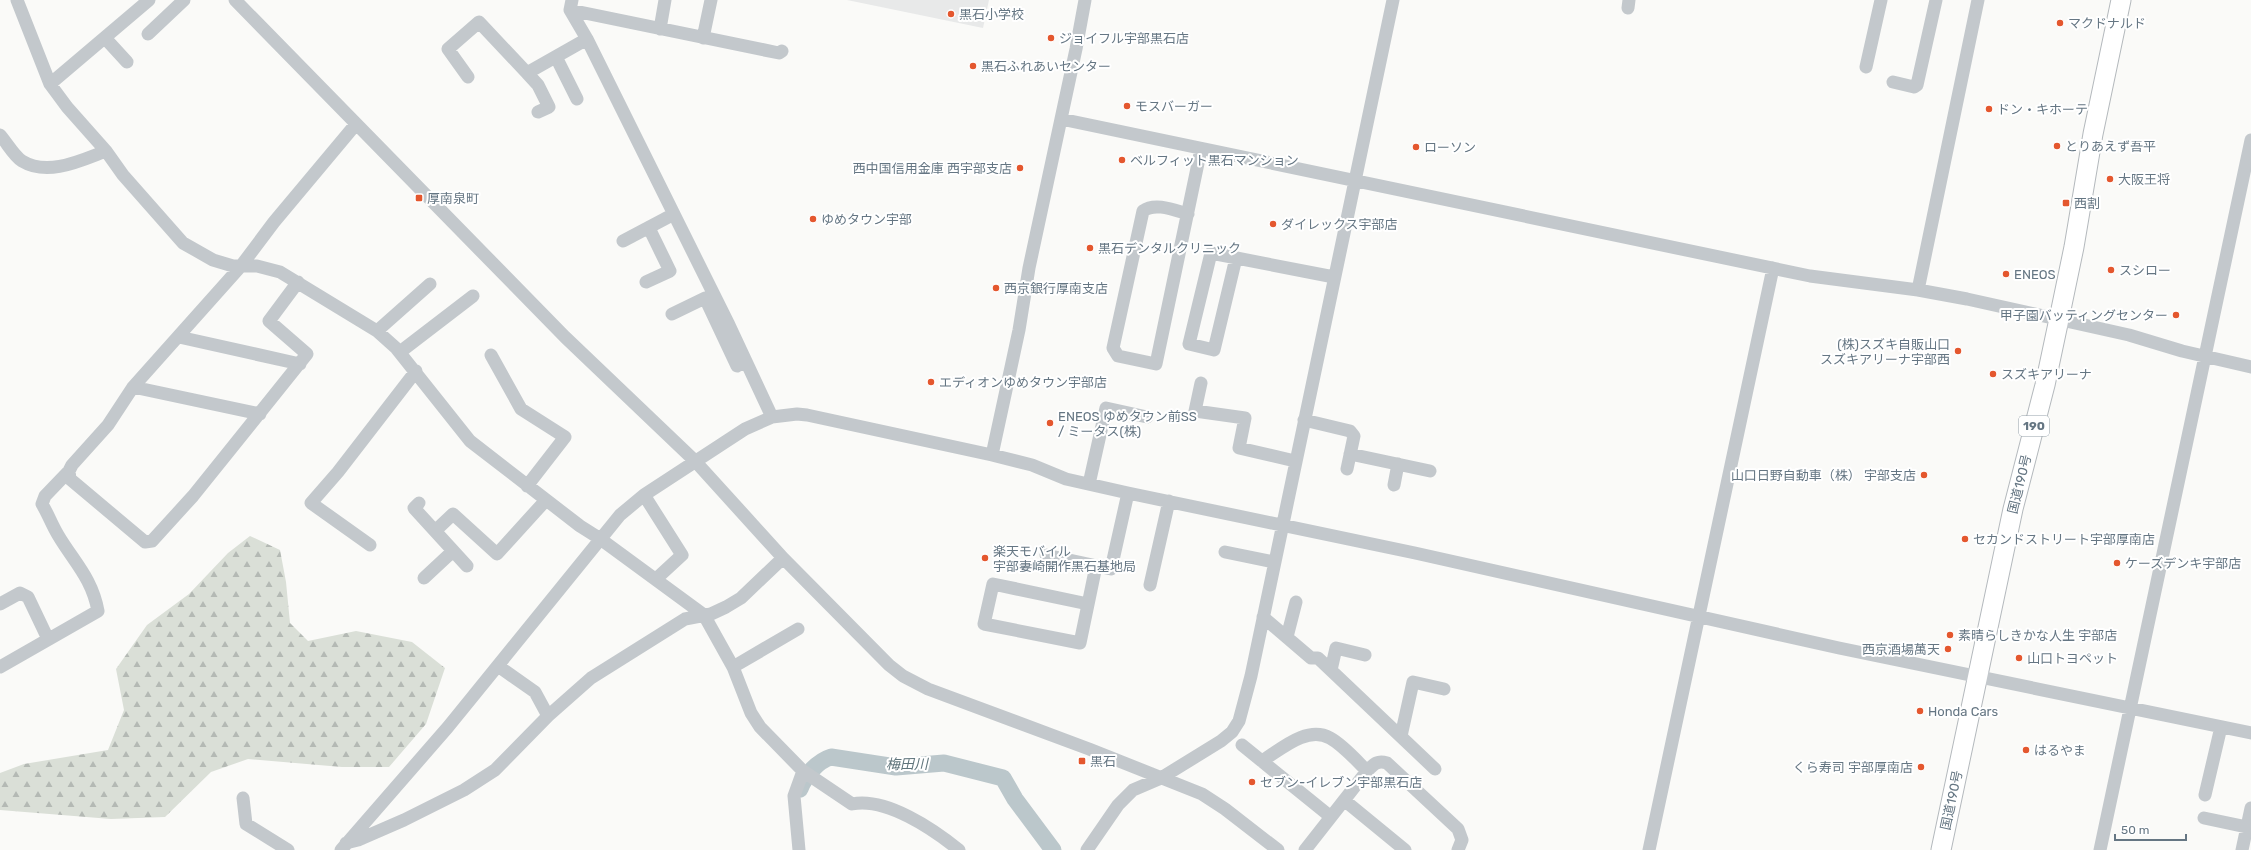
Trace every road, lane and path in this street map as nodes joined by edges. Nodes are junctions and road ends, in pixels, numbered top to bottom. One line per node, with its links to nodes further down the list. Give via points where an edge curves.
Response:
1 (17, 0): 28 (street)
2 (149, 0): 18 (street)
3 (184, 0): 14 (street)
4 (235, 0): 32 (street)
5 (665, 0): 16 (street)
6 (711, 0): 19 (street)
7 (1085, 0): 31 (street)
8 (1393, 0): 37 (street)
9 (1880, 0): 24 (street)
10 (1936, 0): 27 (street, via 1917,85 1914,87)
11 (1978, 0): 49 (street)
12 (2112, 0): 52 (highway, 国道190号 / 190)
13 (2121, 0): 52 (highway, 国道190号 / 190, via 2093,134 2074,247)
14 (170, 5): 17 (street)
15 (571, 5): 16 (street); 20 (street)
16 (660, 29): 19 (street)
17 (148, 34)
18 (105, 38): 23 (street); 28 (street)
19 (703, 38): 21 (street, via 779,53)
20 (587, 39): 22 (street); 38 (street)
21 (782, 51)
22 (556, 57): 25 (street); 29 (street)
23 (127, 62)
24 (1866, 67)
25 (527, 73): 26 (street, via 479,22 448,49); 30 (street, via 538,86 548,107)
26 (468, 77)
27 (1893, 82)
28 (50, 84): 36 (street)
29 (577, 98)
30 (538, 112)
31 (1062, 119): 35 (street); 69 (street)
32 (356, 124): 43 (street, via 274,222); 70 (street, via 559,332)
33 (0, 135): 36 (street, via 21,161 32,165 66,166)
34 (2251, 140): 57 (street)
35 (1201, 149): 37 (street); 39 (street)
36 (106, 151): 43 (street, via 123,175 183,243 213,260)
37 (1355, 180): 44 (street); 45 (street)
38 (674, 214): 40 (street); 58 (street)
39 (1188, 214): 39 (street, via 1156,206 1143,211 1113,348 1118,356 1156,364)
40 (648, 228): 41 (street); 47 (street, via 670,271)
41 (623, 241)
42 (1236, 258): 42 (street, via 1214,350 1189,344 1211,253); 45 (street)
43 (242, 266): 46 (street, via 257,266 280,272); 54 (street)
44 (1773, 268): 49 (street, via 1810,276); 103 (street)
45 (1334, 277): 67 (street)
46 (298, 282): 53 (street); 59 (street, via 269,321 306,354)
47 (646, 282)
48 (430, 284): 53 (street)
49 (1918, 290): 52 (street)
50 (473, 296): 55 (street)
51 (672, 314): 58 (street, via 705,298 737,366)
52 (2053, 317): 57 (street, via 2129,335); 112 (highway, 国道190号 / 190, via 2045,385)
53 (378, 331): 55 (street)
54 (179, 337): 59 (street); 63 (street)
55 (400, 352): 61 (street)
56 (491, 355): 78 (street, via 521,409 566,437)
57 (2205, 358): 60 (street); 114 (street)
58 (745, 362): 66 (street)
59 (300, 364): 64 (street)
60 (2251, 367)
61 (416, 371): 78 (street, via 470,441); 87 (street, via 311,503)
62 (1201, 383): 71 (street, via 1195,411 1245,418 1239,448)
63 (133, 387): 64 (street); 74 (street, via 108,425)
64 (260, 414): 74 (street, via 193,496 152,541 145,542 70,479)
65 (1147, 416): 76 (street, via 1106,408)
66 (772, 417): 69 (street, via 807,415); 70 (street, via 745,429)
67 (1304, 420): 68 (street, via 1350,431 1354,436); 71 (street)
68 (1350, 454): 72 (street); 73 (street)
69 (992, 455): 76 (street)
70 (696, 461): 80 (street); 91 (street)
71 (1295, 461): 84 (street)
72 (1398, 464): 75 (street); 77 (street)
73 (1347, 469)
74 (69, 471): 106 (street, via 45,496 42,504 57,534 88,578 98,611)
75 (1430, 471)
76 (1089, 484): 79 (street)
77 (1394, 485)
78 (527, 486): 81 (street)
79 (1128, 493): 82 (street); 94 (street, via 1111,569)
80 (644, 495): 86 (street, via 620,515); 96 (street, via 682,555)
81 (546, 500): 85 (street, via 496,554 449,510); 86 (street)
82 (1169, 501): 84 (street); 97 (street)
83 (419, 503): 85 (street, via 414,508)
84 (1282, 525): 92 (street); 103 (street)
85 (435, 531): 88 (street)
86 (599, 538): 96 (street); 108 (street)
87 (370, 545)
88 (453, 551): 93 (street); 95 (street)
89 (1225, 553): 92 (street)
90 (1046, 555): 94 (street)
91 (783, 558): 101 (street, via 741,598 711,614); 124 (street, via 903,676 928,689)
92 (1274, 562): 102 (street)
93 (467, 566)
94 (1096, 566): 100 (street)
95 (424, 578)
96 (656, 579): 101 (street)
97 (1150, 585)
98 (1296, 602): 105 (street)
99 (0, 604): 106 (street, via 20,593 28,597)
100 (1088, 604): 100 (street, via 993,584 984,624 1080,643)
101 (704, 615): 110 (street); 115 (street, via 685,619 612,664 591,678)
102 (1263, 617): 105 (street); 124 (street, via 1240,721 1221,741)
103 (1698, 617): 112 (street); 141 (street)
104 (798, 629): 110 (street)
105 (1287, 637): 111 (street, via 1311,658 1318,658)
106 (48, 639): 109 (street)
107 (1365, 655): 111 (street, via 1336,648)
108 (498, 666): 115 (street, via 535,692); 132 (street)
109 (0, 667)
110 (733, 667): 123 (street, via 751,713 760,727)
111 (1331, 670): 118 (street)
112 (1972, 675): 114 (street); 142 (highway, 国道190号 / 190); 143 (highway, 国道190号 / 190)
113 (1444, 689): 118 (street, via 1413,682)
114 (2130, 707): 116 (street); 144 (street)
115 (548, 716): 132 (street, via 495,770 464,790)
116 (2221, 727): 117 (street); 125 (street)
117 (2251, 733)
118 (1401, 736): 121 (street)
119 (1242, 745): 120 (street)
120 (1262, 762): 122 (street, via 1308,734 1320,735 1330,737); 129 (street)
121 (1435, 769)
122 (1367, 771): 127 (street); 140 (street, via 1376,762 1387,763 1458,829 1462,840)
123 (807, 774): 134 (street, via 794,796); 135 (street, via 852,804 863,802 887,807 920,823)
124 (1161, 778): 136 (street, via 1133,790 1118,805); 137 (street, via 1212,800)
125 (2205, 795)
126 (243, 798): 133 (street, via 246,824)
127 (1344, 800): 129 (street); 139 (street)
128 (2251, 808): 131 (street)
129 (1331, 817): 138 (street)
130 (2204, 818): 131 (street)
131 (2249, 827): 145 (street)
132 (344, 847)
133 (288, 850)
134 (799, 850)
135 (959, 850)
136 (1087, 850)
137 (1278, 850)
138 (1304, 850)
139 (1405, 850)
140 (1458, 850)
141 (1649, 850)
142 (1932, 850)
143 (1941, 850)
144 (2100, 850)
145 (2242, 850)

